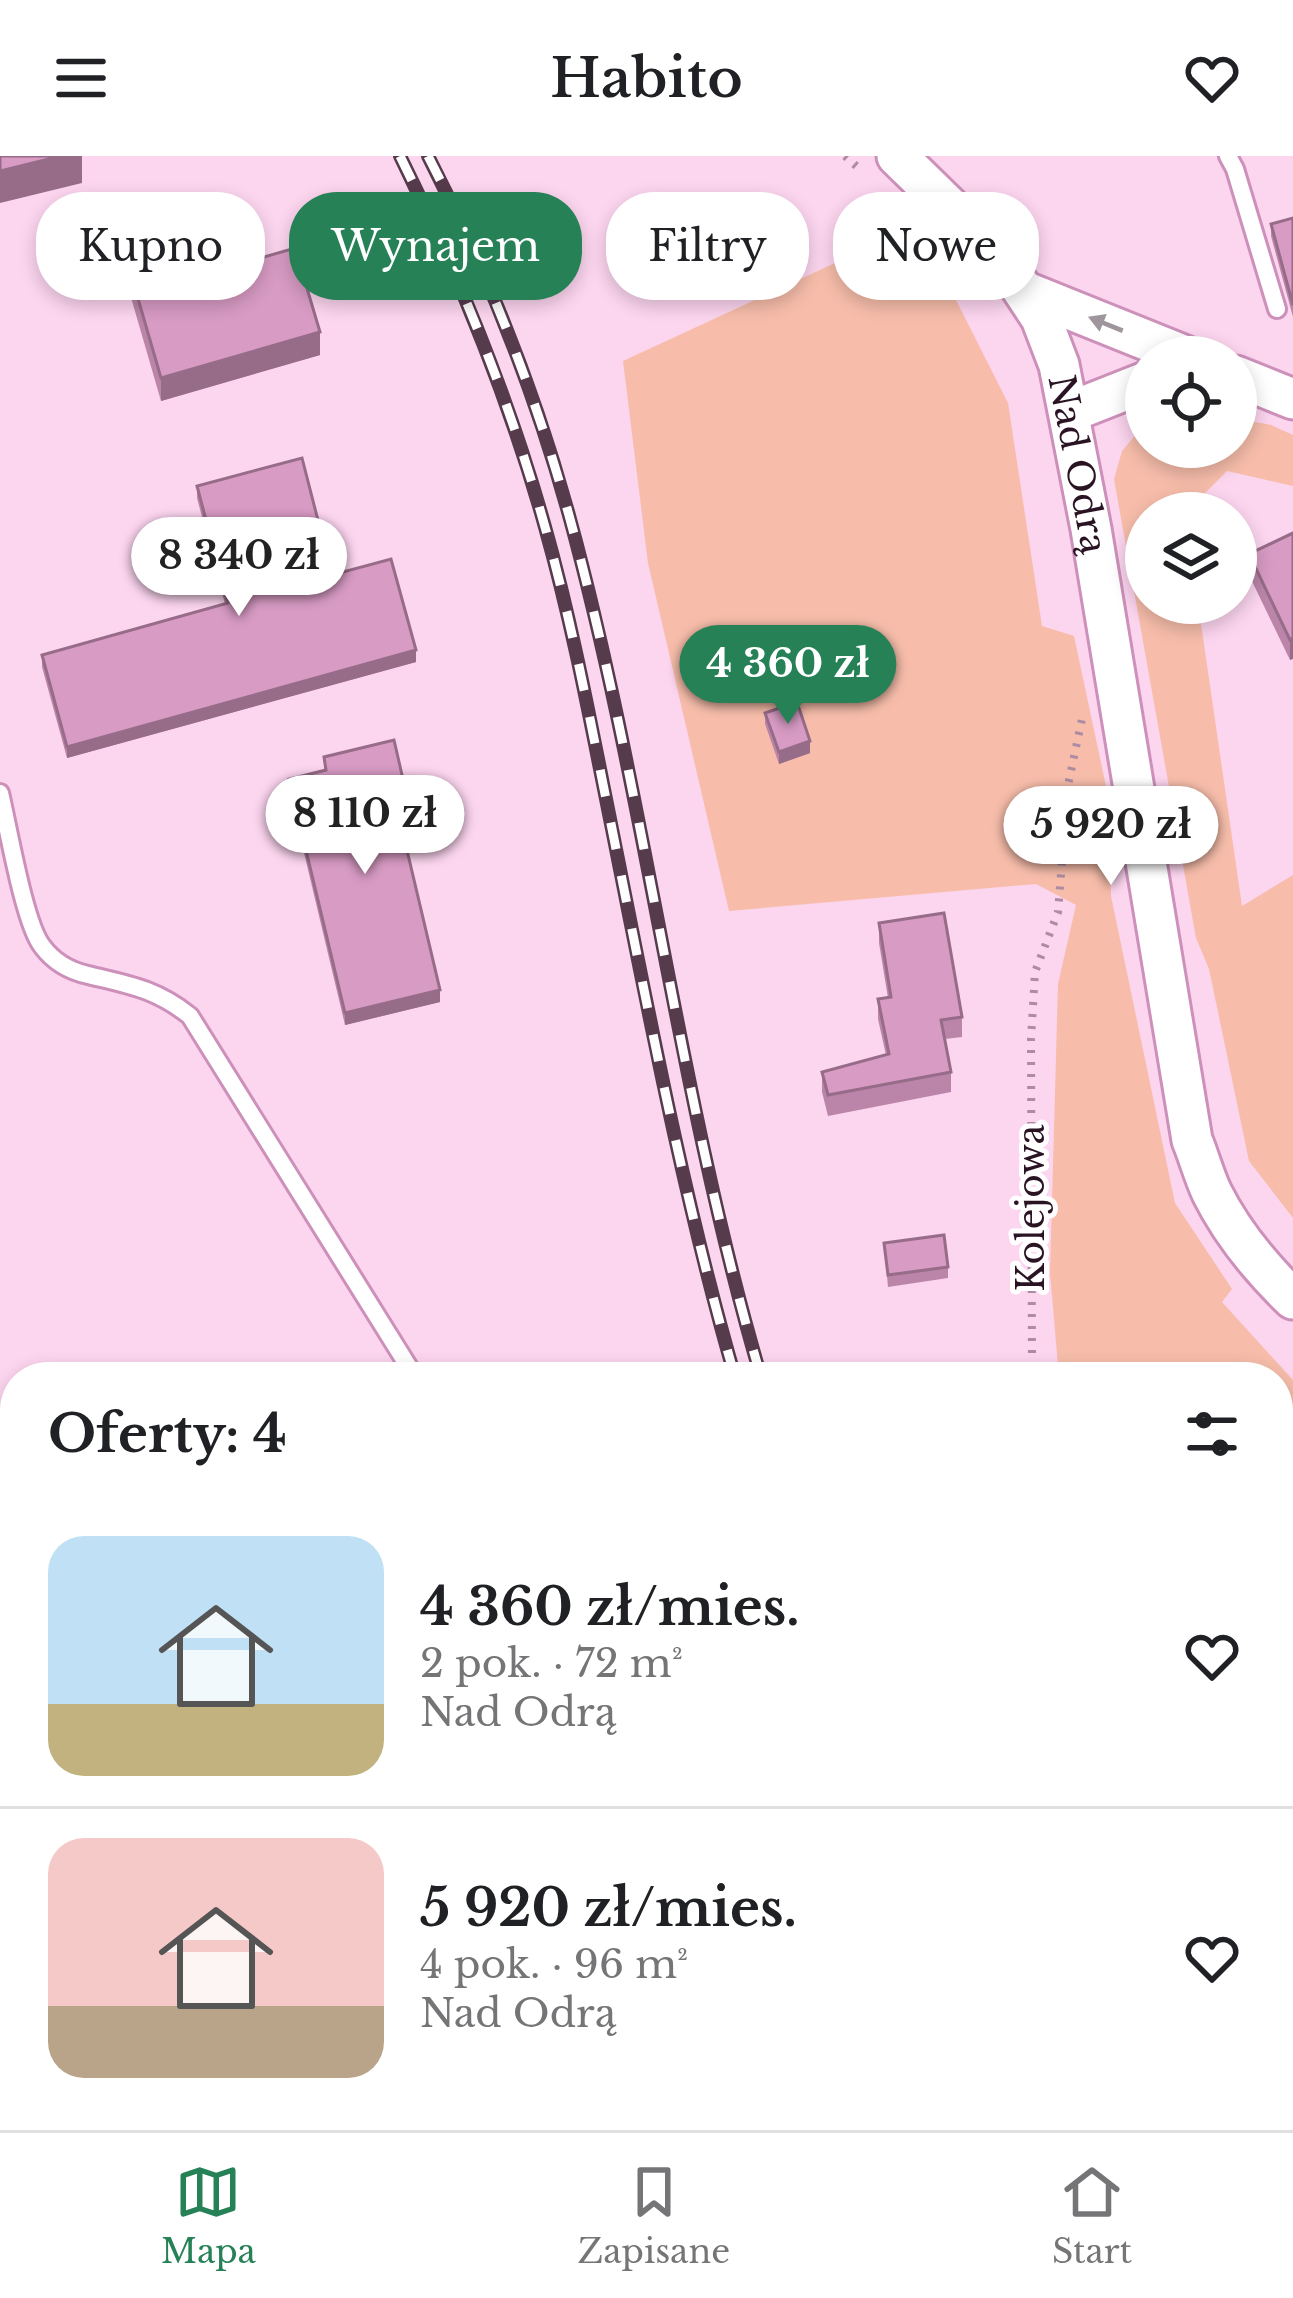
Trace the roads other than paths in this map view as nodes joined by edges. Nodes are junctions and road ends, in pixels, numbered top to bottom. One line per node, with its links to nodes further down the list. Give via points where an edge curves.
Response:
1 (1228, 156): 6 (lane)
2 (902, 169): 3 (street, Nad Odrą)
3 (927, 192)
4 (1039, 297): 7 (street, one-way to 4)
5 (1029, 300): 11 (street, Nad Odrą, via 1048,332)
6 (1277, 309)
7 (1136, 336)
8 (1257, 384): 10 (street)
9 (1125, 390): 11 (street)
10 (1293, 399)
11 (1070, 412): 13 (street, Nad Odrą, via 1192,1140 1231,1225)
12 (0, 793): 14 (lane, via 39,943 70,969 149,989 190,1016)
13 (1293, 1300)
14 (406, 1362)

